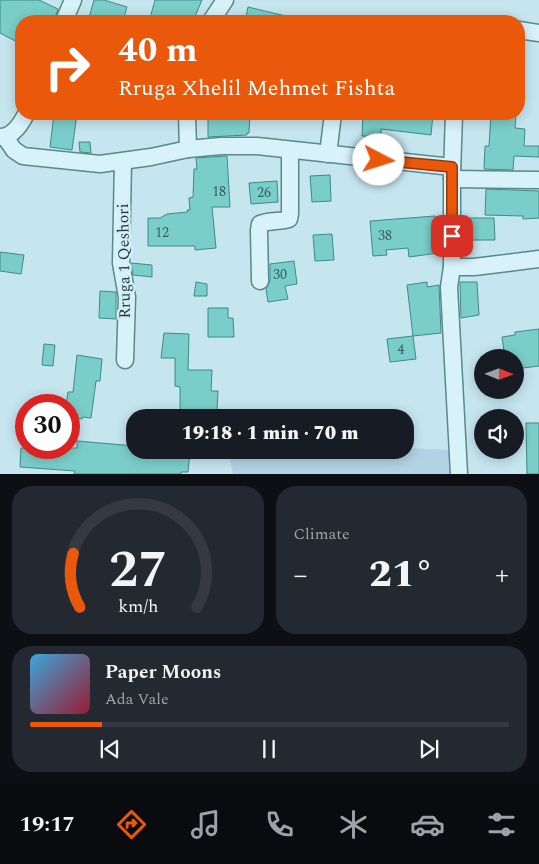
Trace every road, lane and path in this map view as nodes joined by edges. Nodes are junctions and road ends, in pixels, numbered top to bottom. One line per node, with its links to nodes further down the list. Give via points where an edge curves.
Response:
1 (73, 0): 3 (street)
2 (225, 0): 4 (street)
3 (67, 15)
4 (215, 15)
5 (525, 31): 6 (street)
6 (539, 33)
7 (23, 120): 11 (street, via 14,131)
8 (187, 120): 12 (street)
9 (332, 120): 14 (street)
10 (454, 120): 16 (street)
11 (2, 137): 15 (street, via 23,156 100,164)
12 (188, 149): 13 (street, via 257,146); 15 (street)
13 (290, 150): 14 (street); 20 (street, via 289,219 260,224)
14 (328, 154): 16 (street)
15 (123, 162): 21 (street, Rruga 1 Qeshori, via 121,263 127,297)
16 (452, 173): 17 (street); 19 (street)
17 (539, 180)
18 (539, 259): 19 (street)
19 (452, 267): 22 (street, via 449,287)
20 (260, 281)
21 (124, 360)
22 (459, 474)

